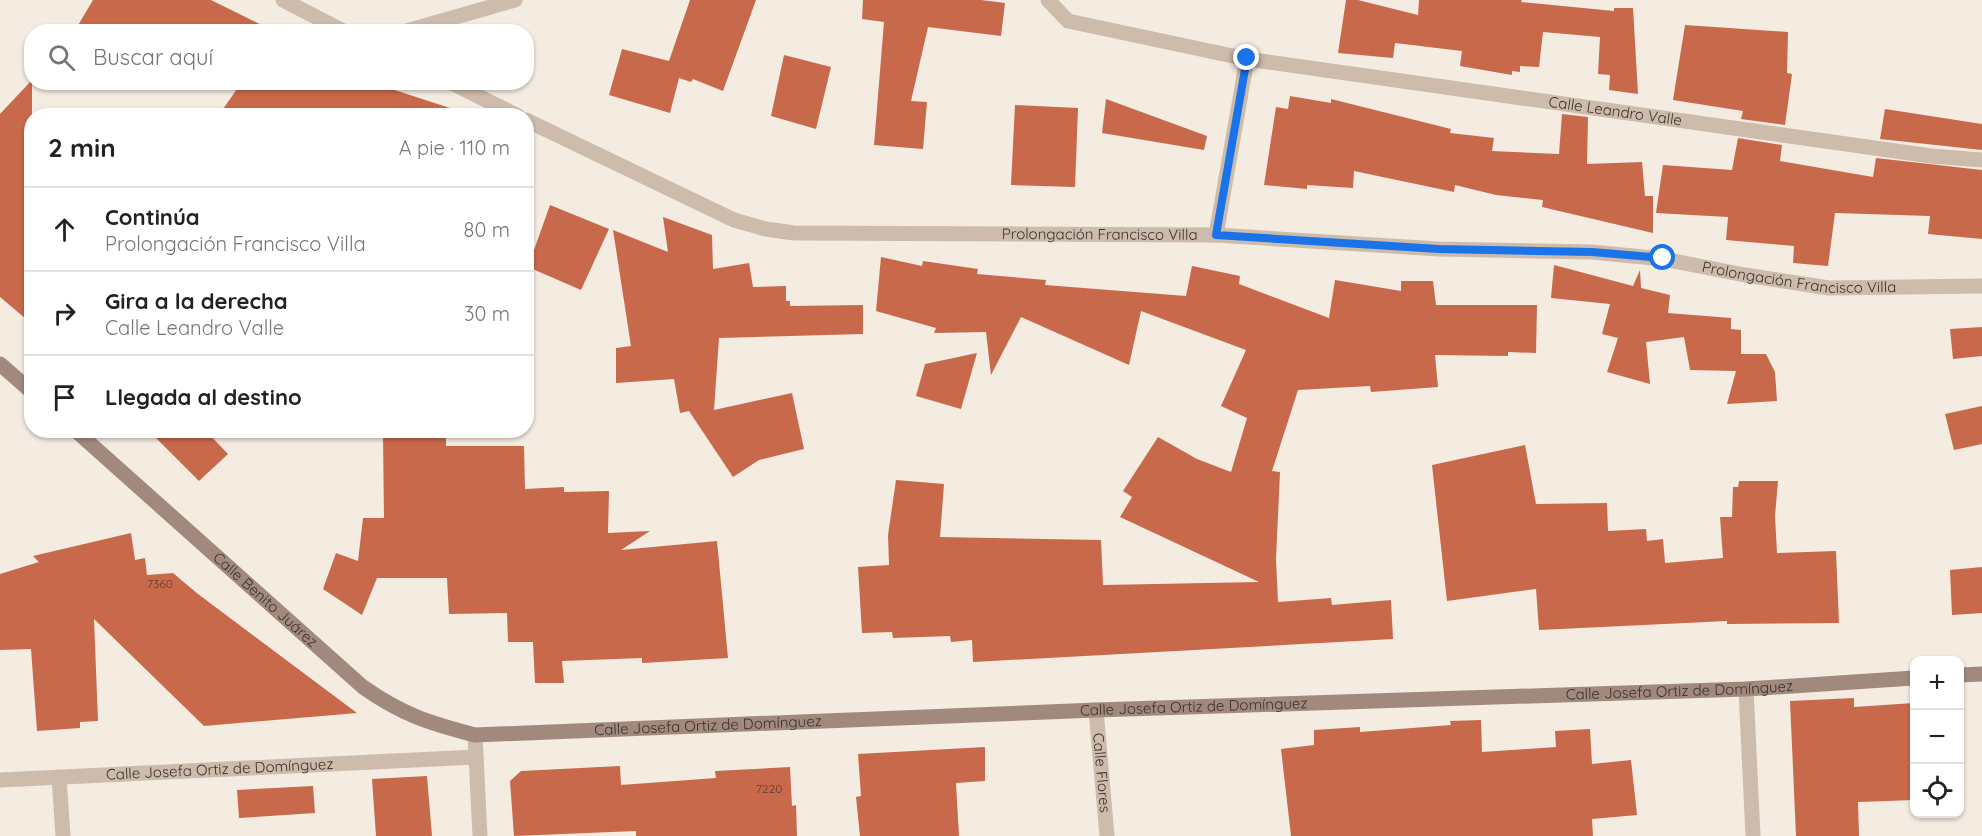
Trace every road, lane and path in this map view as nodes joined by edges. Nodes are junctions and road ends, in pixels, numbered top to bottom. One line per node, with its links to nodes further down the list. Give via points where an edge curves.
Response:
1 (283, 0): 4 (street)
2 (515, 0): 5 (street)
3 (1048, 0): 6 (street, Calle Leandro Valle, via 1068,21)
4 (330, 24)
5 (431, 24)
6 (1247, 58): 10 (street, Calle Leandro Valle, via 1931,156); 11 (street)
7 (466, 90): 8 (street)
8 (502, 108)
9 (534, 124): 11 (street, Prolongación Francisco Villa, via 734,220 766,229 806,233)
10 (1982, 160)
11 (1216, 235): 12 (street, Prolongación Francisco Villa, via 1663,258 1829,288)
12 (1982, 286)
13 (0, 364): 14 (main road)
14 (24, 385)
15 (84, 438): 21 (main road, Calle Benito Juárez, via 363,687 395,709 427,723)
16 (1982, 674): 17 (main road)
17 (1964, 675)
18 (1910, 678): 19 (main road, Calle Josefa Ortiz de Domínguez)
19 (1746, 689): 20 (main road, Calle Josefa Ortiz de Domínguez); 28 (street)
20 (1096, 710): 21 (main road, Calle Josefa Ortiz de Domínguez); 27 (street, Calle Flores)
21 (475, 735): 22 (street)
22 (476, 757): 23 (street, Calle Josefa Ortiz de Domínguez); 26 (street)
23 (59, 777): 24 (street, Calle Josefa Ortiz de Domínguez); 25 (street)
24 (0, 780)
25 (63, 836)
26 (480, 836)
27 (1107, 836)
28 (1753, 836)

